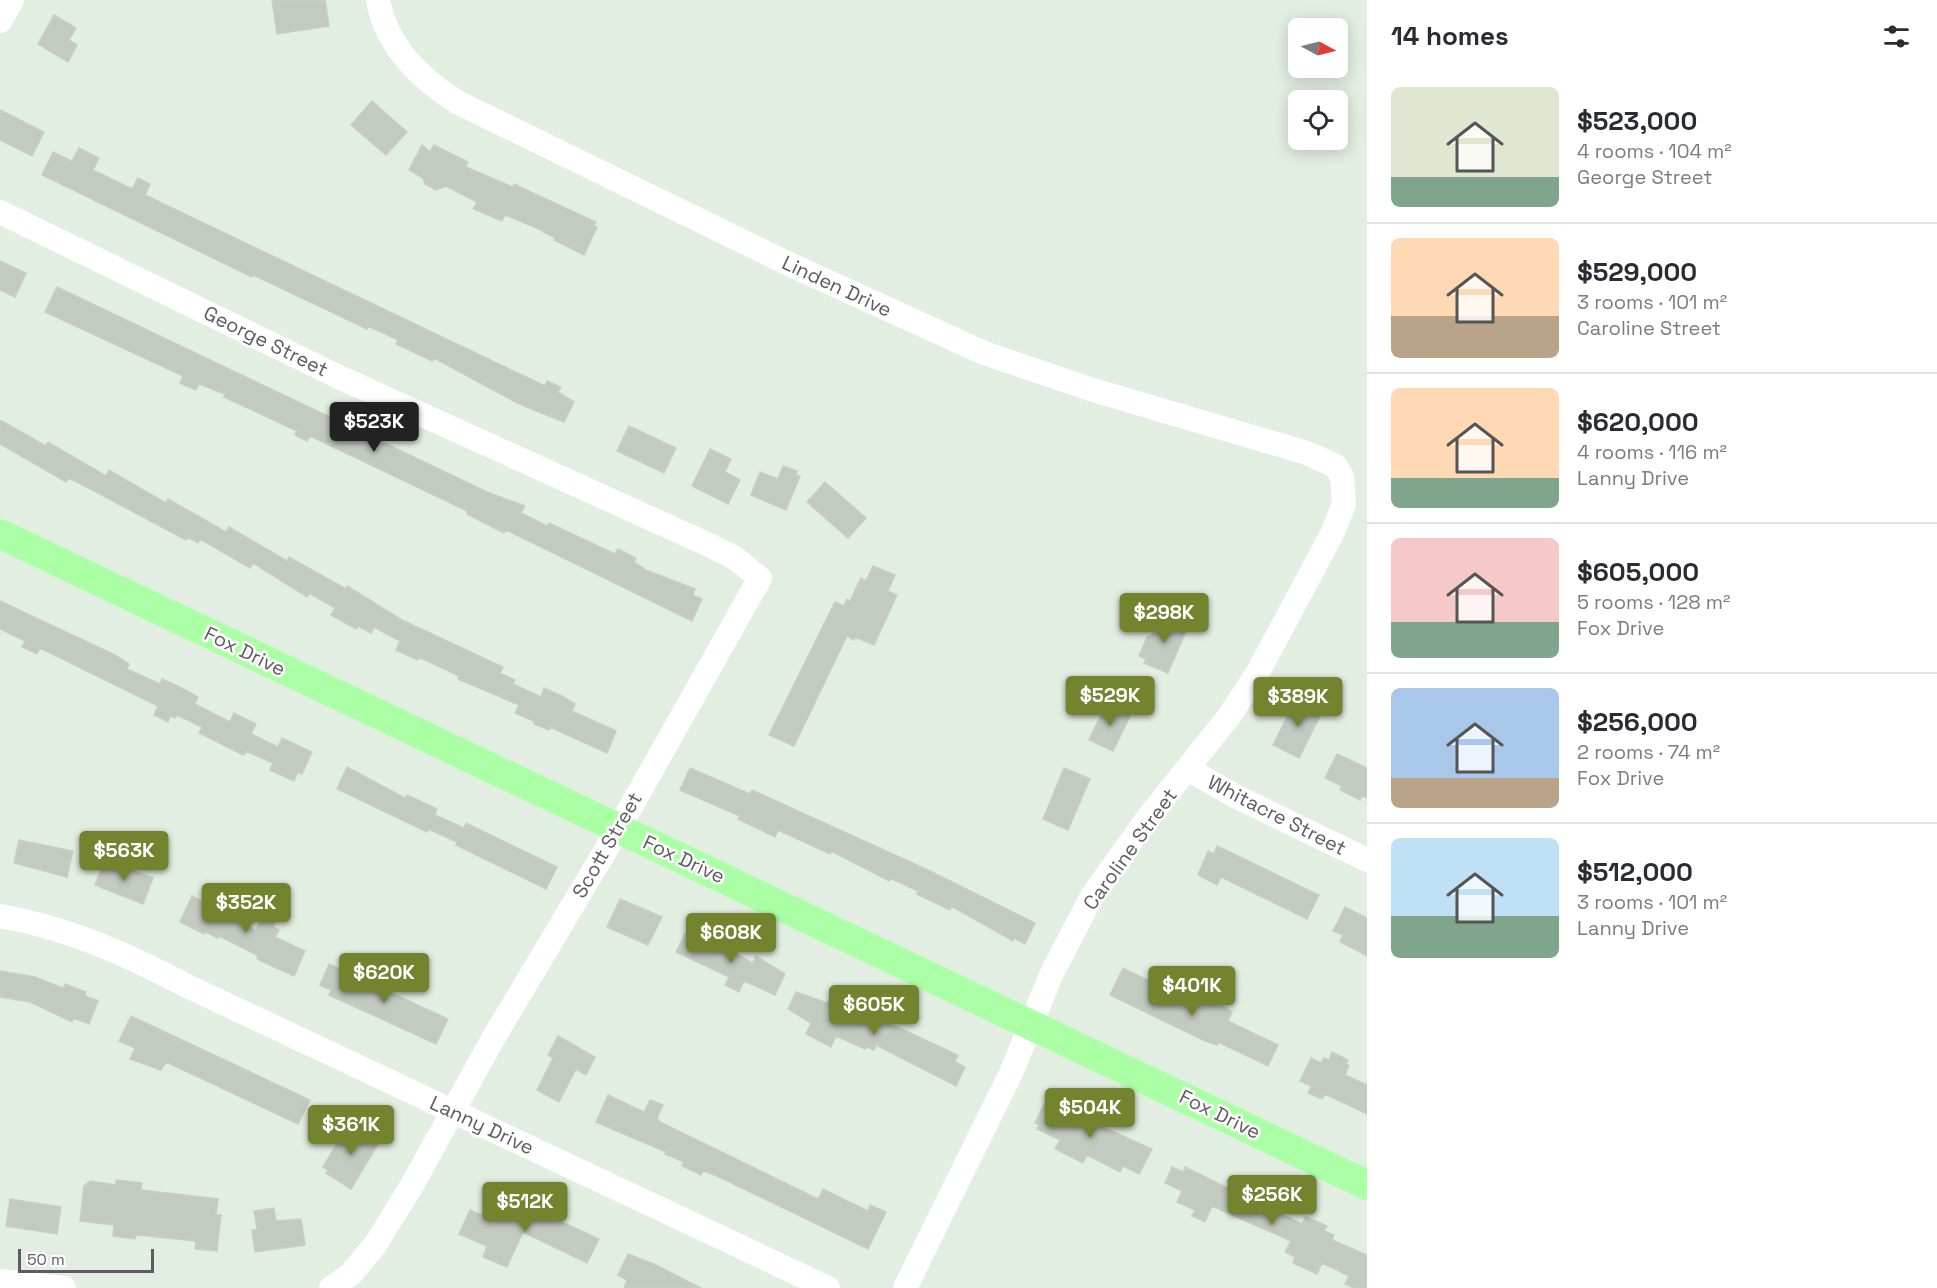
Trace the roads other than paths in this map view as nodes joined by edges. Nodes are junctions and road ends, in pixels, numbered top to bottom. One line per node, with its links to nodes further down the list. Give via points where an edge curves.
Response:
1 (12, 0): 3 (street)
2 (378, 0): 5 (street, Linden Drive, via 399,51 422,76 459,102 791,265 984,353 1324,459 1336,466)
3 (0, 21)
4 (0, 212): 7 (street, George Street, via 341,378 709,545 735,558)
5 (1344, 489): 8 (street, Caroline Street, via 1344,504 1332,534 1258,672)
6 (0, 534): 9 (main road, Fox Drive)
7 (760, 578): 9 (street, Scott Street)
8 (1188, 769): 10 (street, Whitacre Street); 12 (street, Caroline Street, via 1092,896)
9 (619, 828): 12 (main road, Fox Drive); 13 (street, Scott Street)
10 (1367, 860)
11 (0, 916): 13 (street, Lanny Drive, via 59,930 123,952)
12 (1031, 1024): 14 (main road, Fox Drive); 19 (street, Caroline Street, via 1011,1073)
13 (452, 1111): 17 (street, Scott Street, via 375,1245 351,1274); 18 (street, Lanny Drive)
14 (1367, 1185)
15 (0, 1281): 16 (street)
16 (64, 1288)
17 (331, 1288)
18 (828, 1288)
19 (905, 1288)

